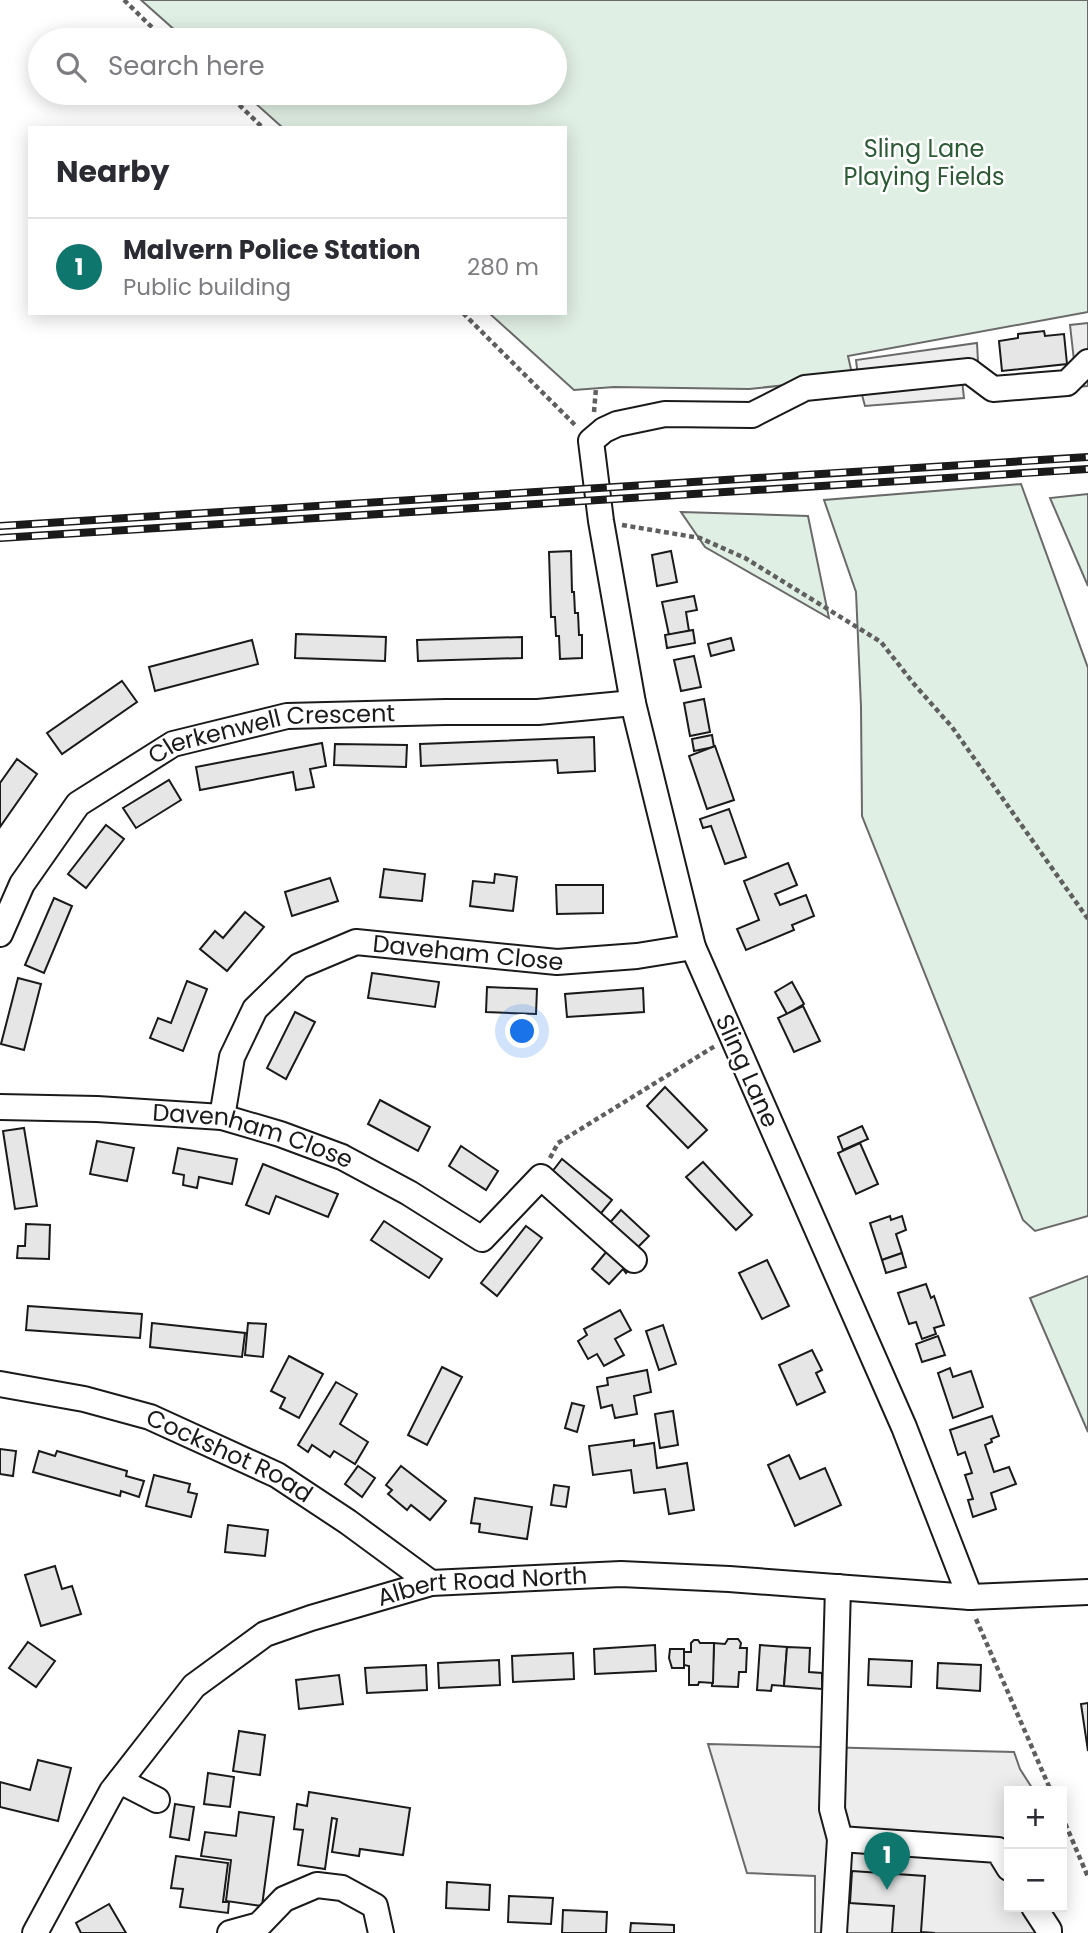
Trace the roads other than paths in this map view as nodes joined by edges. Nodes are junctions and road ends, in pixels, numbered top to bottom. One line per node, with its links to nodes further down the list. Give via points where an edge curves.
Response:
1 (1082, 369): 2 (street, Sling Lane, via 1067,383 993,389 968,371 805,388 751,415 665,414 617,424 595,437 601,521)
2 (633, 703): 3 (street, Clerkenwell Crescent, via 538,712 287,716 173,744 78,804 22,884); 4 (street, Sling Lane)
3 (0, 934)
4 (693, 947): 6 (street, Daveham Close, via 557,962 356,942 299,965 255,1009 232,1057); 12 (street, Sling Lane, via 904,1427)
5 (0, 1107): 6 (street, Davenham Close)
6 (222, 1117): 7 (street, Davenham Close, via 342,1157 482,1239 541,1177)
7 (634, 1260)
8 (0, 1384): 9 (street, Cockshot Road, via 85,1399 150,1417 277,1475)
9 (431, 1583): 10 (street, Albert Road North, via 621,1574); 13 (street, Albert Road North, via 265,1634 194,1686)
10 (838, 1587): 12 (street, Albert Road North); 15 (street, via 832,1809)
11 (1088, 1592): 12 (street, Albert Road North)
12 (966, 1597)
13 (120, 1781): 14 (street); 18 (street, Albert Road North)
14 (157, 1800)
15 (840, 1839): 16 (street, via 998,1850); 21 (street)
16 (1004, 1860)
17 (1037, 1912): 22 (street)
18 (36, 1933)
19 (230, 1933): 20 (street, via 259,1924 284,1899 317,1885 342,1888 375,1906)
20 (381, 1933)
21 (834, 1933)
22 (1049, 1933)

